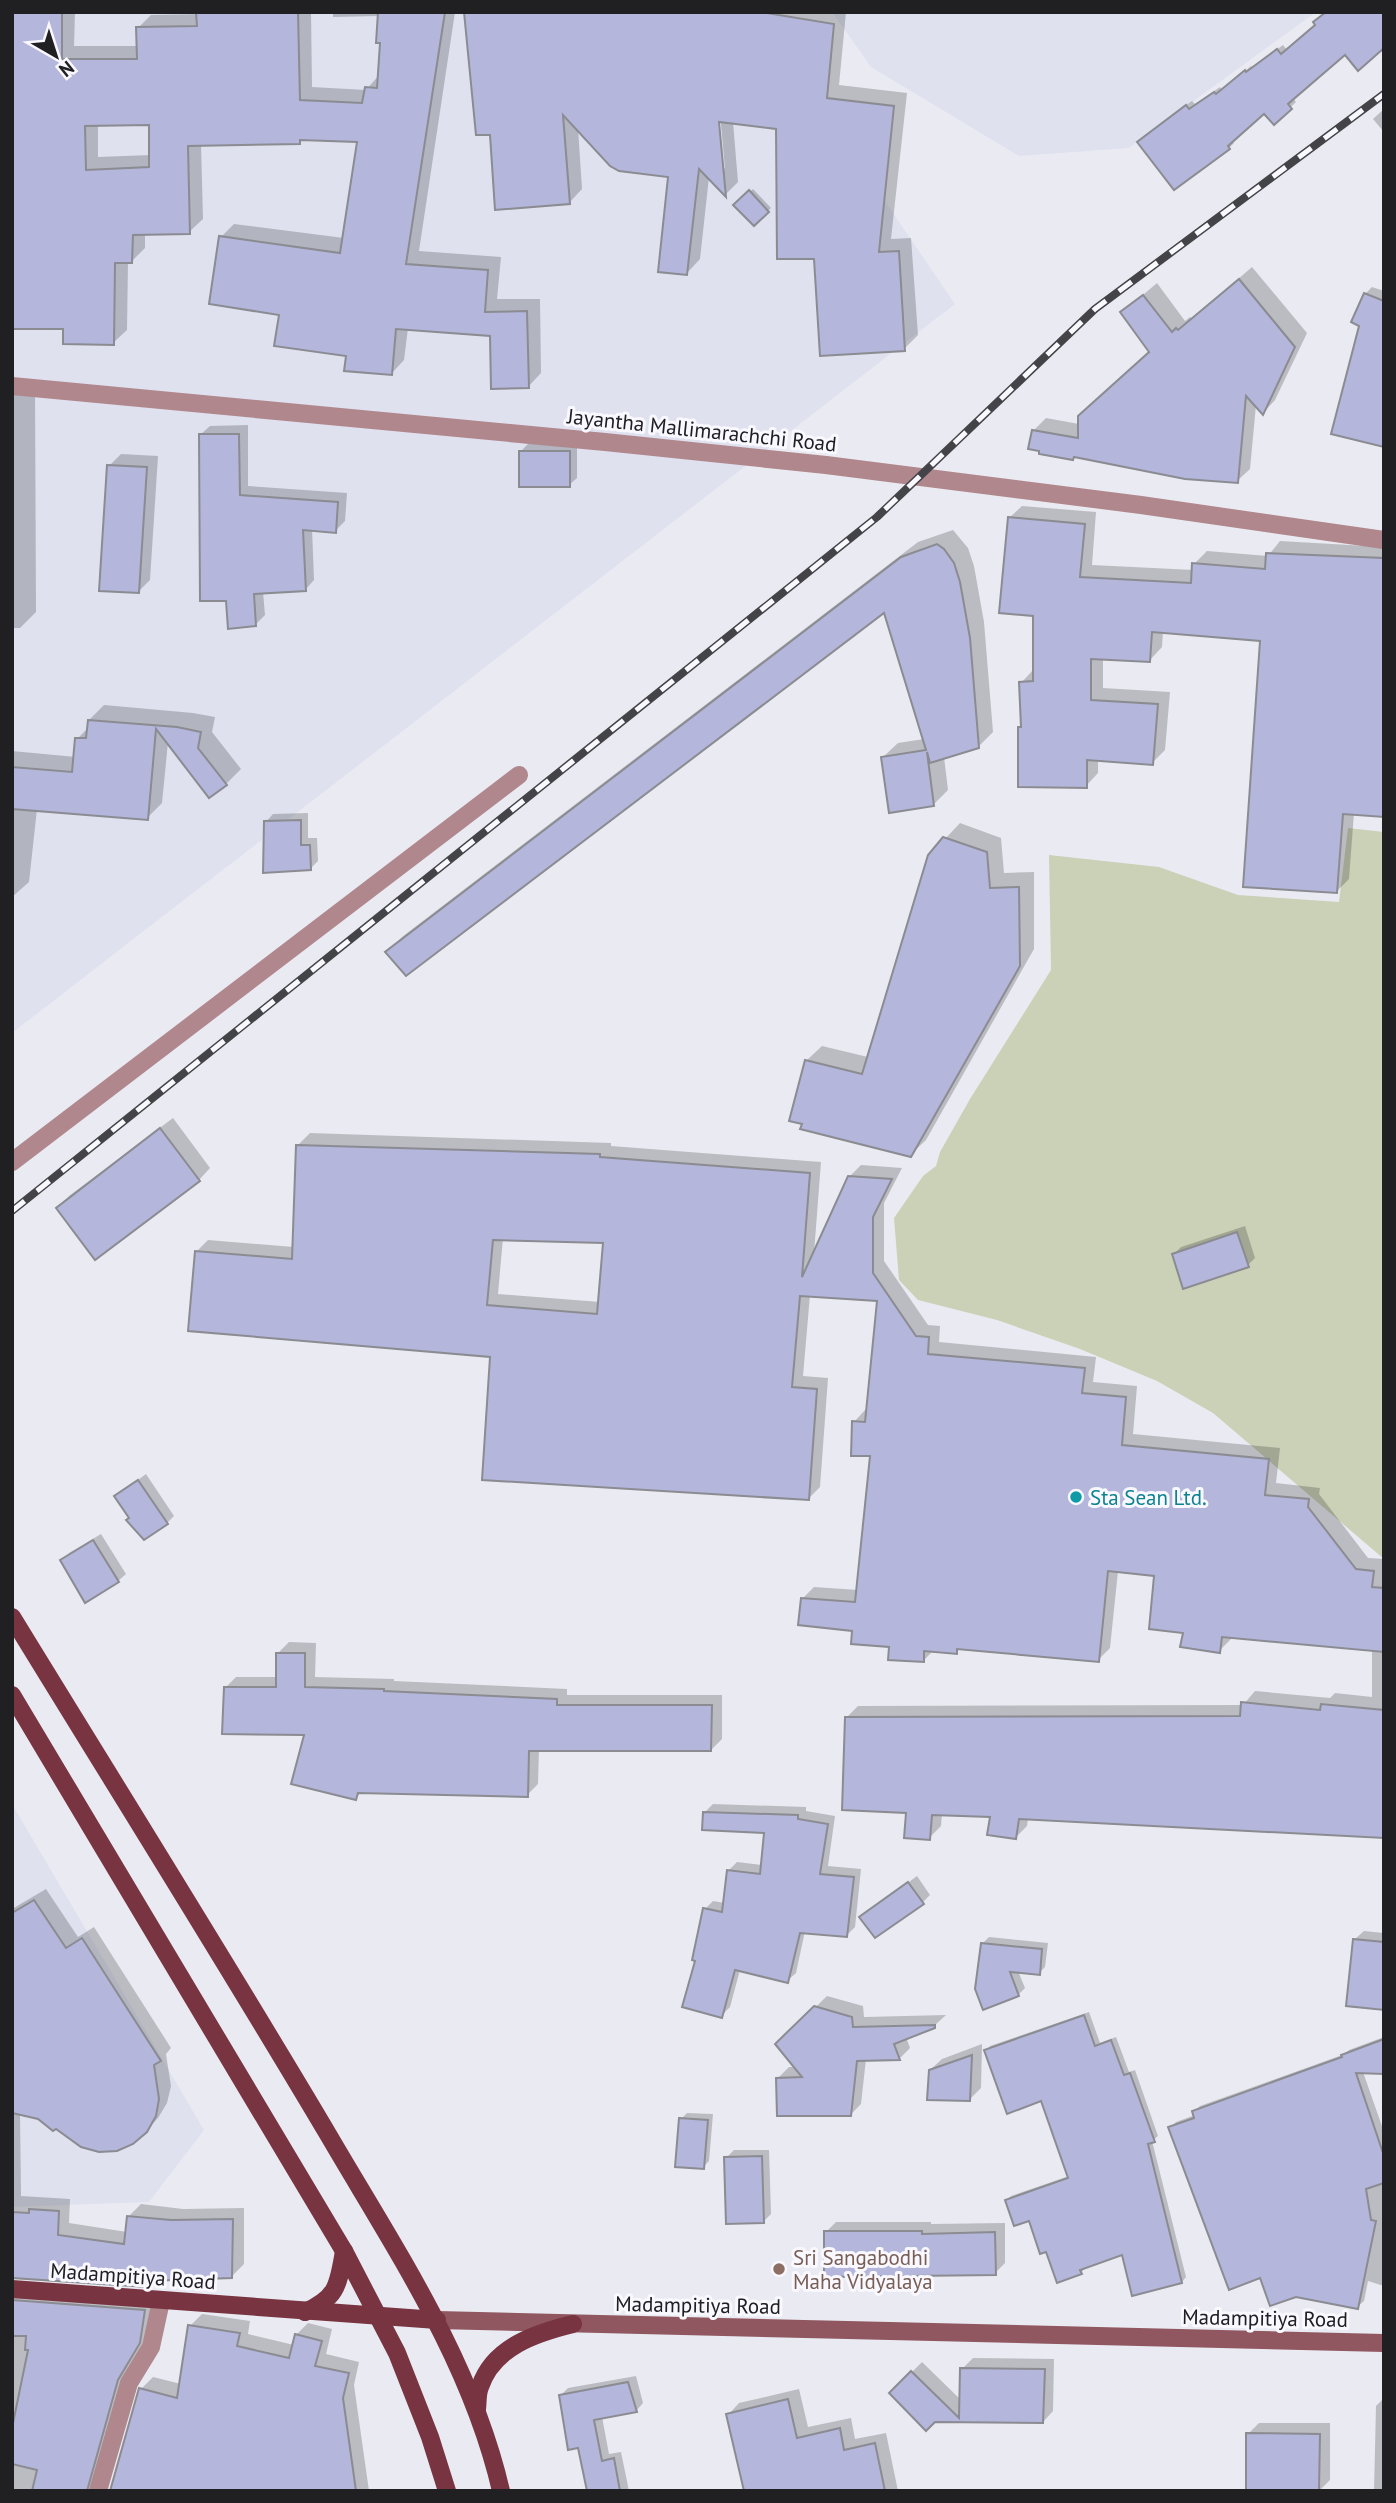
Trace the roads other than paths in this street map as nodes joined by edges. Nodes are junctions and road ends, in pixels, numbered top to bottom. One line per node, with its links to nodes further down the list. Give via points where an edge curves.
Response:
1 (12, 386): 2 (street, Jayantha Mallimarachchi Road, via 813,464)
2 (1384, 540)
3 (519, 775): 4 (street)
4 (12, 1162)
5 (12, 1617): 12 (main road)
6 (12, 1695): 7 (main road)
7 (344, 2251): 10 (main road, via 333,2294); 11 (main road)
8 (12, 2290): 9 (main road, Madampitiya Road)
9 (161, 2301): 10 (main road, Madampitiya Road); 16 (street, via 152,2347 129,2383)
10 (306, 2312): 11 (main road, Madampitiya Road)
11 (378, 2317): 12 (main road, Madampitiya Road); 17 (main road, via 397,2353)
12 (437, 2320): 13 (main road, Madampitiya Road); 15 (main road)
13 (573, 2324): 14 (main road, Madampitiya Road); 15 (main road, via 527,2338 500,2357 480,2387)
14 (1384, 2343)
15 (477, 2410): 18 (main road)
16 (97, 2491)
17 (447, 2491)
18 (501, 2491)

